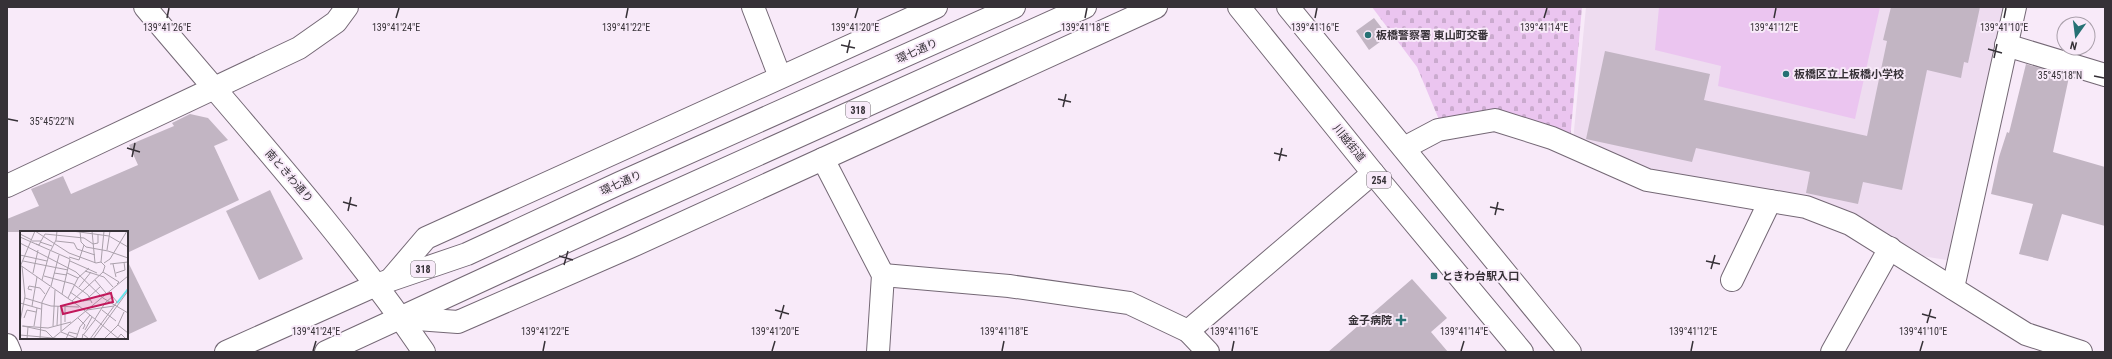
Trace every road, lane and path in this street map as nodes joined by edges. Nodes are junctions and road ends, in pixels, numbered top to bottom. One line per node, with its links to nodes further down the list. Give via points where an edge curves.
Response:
1 (145, 7): 14 (main road, 南ときわ通り)
2 (347, 7): 14 (main road, via 336,22 299,48)
3 (753, 7): 13 (main road)
4 (936, 7): 13 (main road)
5 (1014, 7): 23 (main road, 環七通り / 318, via 467,254)
6 (1085, 7): 25 (main road, 318)
7 (1156, 7): 16 (main road)
8 (1239, 7): 17 (main road, 川越街道 / 254)
9 (1288, 7): 15 (main road)
10 (2015, 7): 11 (main road)
11 (2006, 45): 12 (main road); 24 (main road)
12 (2105, 75)
13 (780, 77): 23 (main road, via 426,238)
14 (215, 90): 18 (main road); 23 (main road, 南ときわ通り, via 332,227)
15 (1404, 148): 19 (main road, via 1438,130 1495,120 1552,138 1647,180); 35 (main road)
16 (823, 159): 21 (main road); 25 (main road, via 458,322)
17 (1373, 173): 26 (main road); 34 (main road, 川越街道 / 254)
18 (7, 186)
19 (1770, 201): 20 (main road, via 1806,207 1850,224); 22 (main road)
20 (1890, 248): 24 (main road); 36 (main road)
21 (883, 274): 26 (main road, via 1009,286 1129,303); 32 (main road)
22 (1732, 280)
23 (384, 282): 25 (main road, 南ときわ通り); 29 (main road, 環七通り / 318)
24 (1953, 288): 37 (main road, via 2026,334)
25 (401, 318): 30 (main road, 318); 31 (main road, 南ときわ通り)
26 (1188, 332): 33 (main road)
27 (7, 345): 28 (main road)
28 (10, 352)
29 (226, 352)
30 (326, 352)
31 (424, 352)
32 (878, 352)
33 (1208, 352)
34 (1522, 352)
35 (1570, 352)
36 (1832, 352)
37 (2081, 352)

